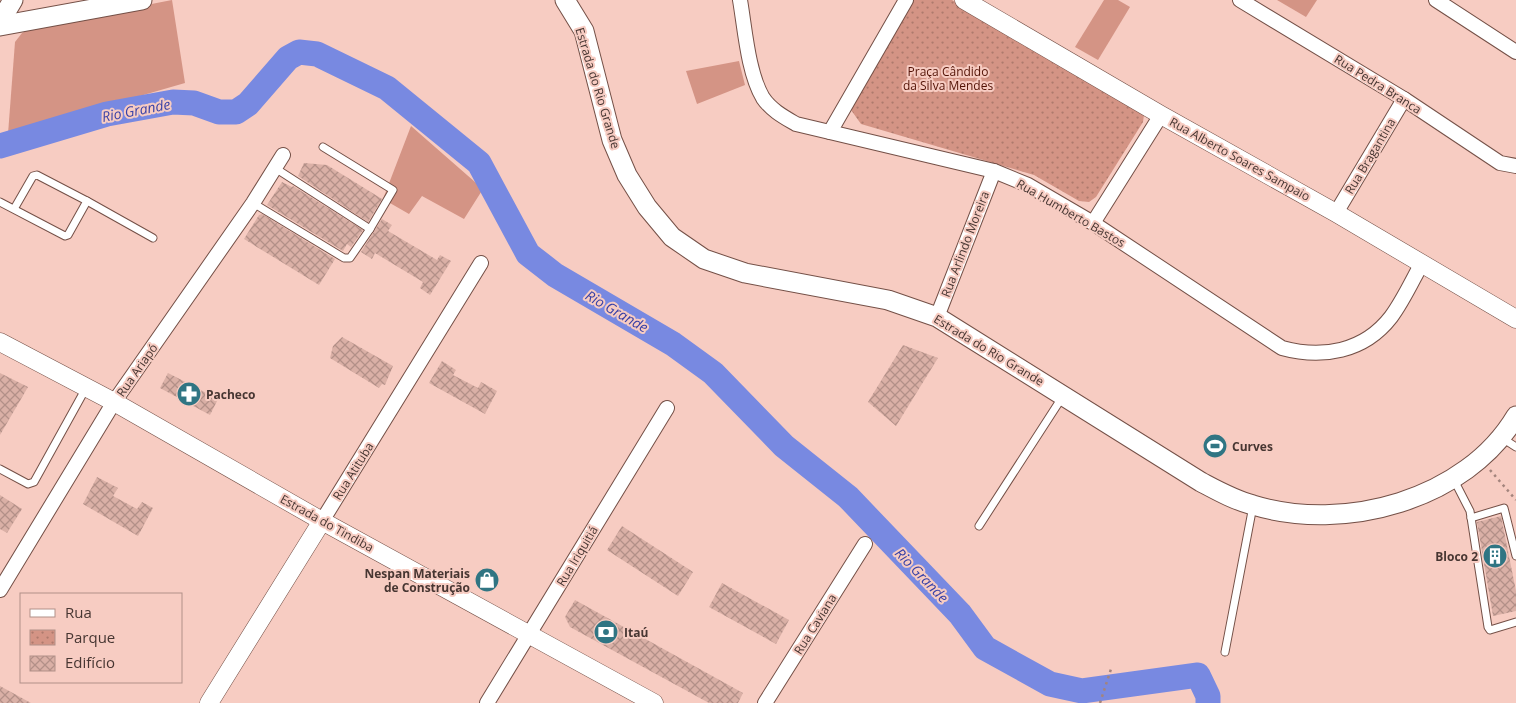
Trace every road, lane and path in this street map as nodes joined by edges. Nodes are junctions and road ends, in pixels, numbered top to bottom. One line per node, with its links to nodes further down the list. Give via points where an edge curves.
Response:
1 (13, 0): 9 (main road)
2 (142, 0): 9 (main road)
3 (566, 0): 29 (main road, Estrada do Rio Grande, via 584,31 612,140 627,175 646,207 672,237 704,259 745,273 888,300)
4 (740, 0): 13 (street, Rua Humberto Bastos, via 755,80 764,98 777,113 796,124)
5 (906, 0): 13 (street)
6 (1240, 0): 11 (street, Rua Pedra Branca)
7 (1436, 0): 10 (street)
8 (972, 2): 12 (street, Rua Alberto Soares Sampaio)
9 (0, 24)
10 (1516, 52)
11 (1404, 99): 16 (street, Rua Pedra Branca, via 1500,163); 23 (street, Rua Bragantina)
12 (1161, 115): 23 (street, Rua Alberto Soares Sampaio); 24 (street)
13 (830, 132): 18 (street, Rua Humberto Bastos)
14 (323, 147): 25 (lane, via 392,187 394,192)
15 (283, 155): 17 (street, Rua Ariapó)
16 (1516, 166)
17 (275, 168): 21 (street, Rua Ariapó); 25 (lane)
18 (994, 171): 24 (street, Rua Humberto Bastos, via 1028,185); 29 (street, Rua Arlindo Moreira)
19 (87, 201): 22 (lane, via 37,175); 22 (lane, via 65,236); 26 (lane)
20 (0, 202): 22 (lane)
21 (253, 203): 25 (lane, via 348,259); 34 (street, Rua Ariapó)
22 (14, 209)
23 (1336, 213): 28 (street, Rua Alberto Soares Sampaio)
24 (1094, 223): 28 (street, Rua Humberto Bastos, via 1282,348 1302,353 1337,352 1360,343 1377,331 1391,317)
25 (370, 229)
26 (153, 238)
27 (481, 263): 44 (street, Rua Atituba)
28 (1422, 263): 30 (street, Rua Alberto Soares Sampaio)
29 (937, 317): 33 (main road, Estrada do Rio Grande)
30 (1516, 319)
31 (0, 342): 32 (street, Estrada do Tindiba)
32 (86, 387): 34 (street, Estrada do Tindiba); 39 (lane, via 34,482 28,484)
33 (1063, 396): 42 (main road, Estrada do Rio Grande, via 1201,482); 45 (lane)
34 (114, 402): 44 (street, Estrada do Tindiba); 48 (street, Rua Ariapó)
35 (667, 408): 50 (street, Rua Iriquitiá)
36 (1516, 416): 37 (main road, Estrada do Rio Grande)
37 (1509, 443): 38 (main road, Estrada do Rio Grande)
38 (1482, 459): 40 (main road, Estrada do Rio Grande); 41 (path)
39 (0, 469)
40 (1453, 478): 42 (main road, Estrada do Rio Grande, via 1410,499 1344,514 1287,513); 43 (lane)
41 (1516, 500)
42 (1253, 506): 51 (lane)
43 (1471, 518): 47 (lane, via 1504,508); 49 (lane, via 1488,628 1499,629)
44 (322, 521): 50 (street, Estrada do Tindiba); 54 (street, Rua Atituba)
45 (979, 526)
46 (864, 544): 57 (street, Rua Caviana)
47 (1516, 556)
48 (0, 590)
49 (1516, 622)
50 (530, 634): 55 (street, Rua Iriquitiá); 56 (street, Estrada do Tindiba)
51 (1225, 652)
52 (1111, 669): 53 (path)
53 (1100, 702)
54 (209, 703)
55 (487, 703)
56 (654, 703)
57 (765, 703)

